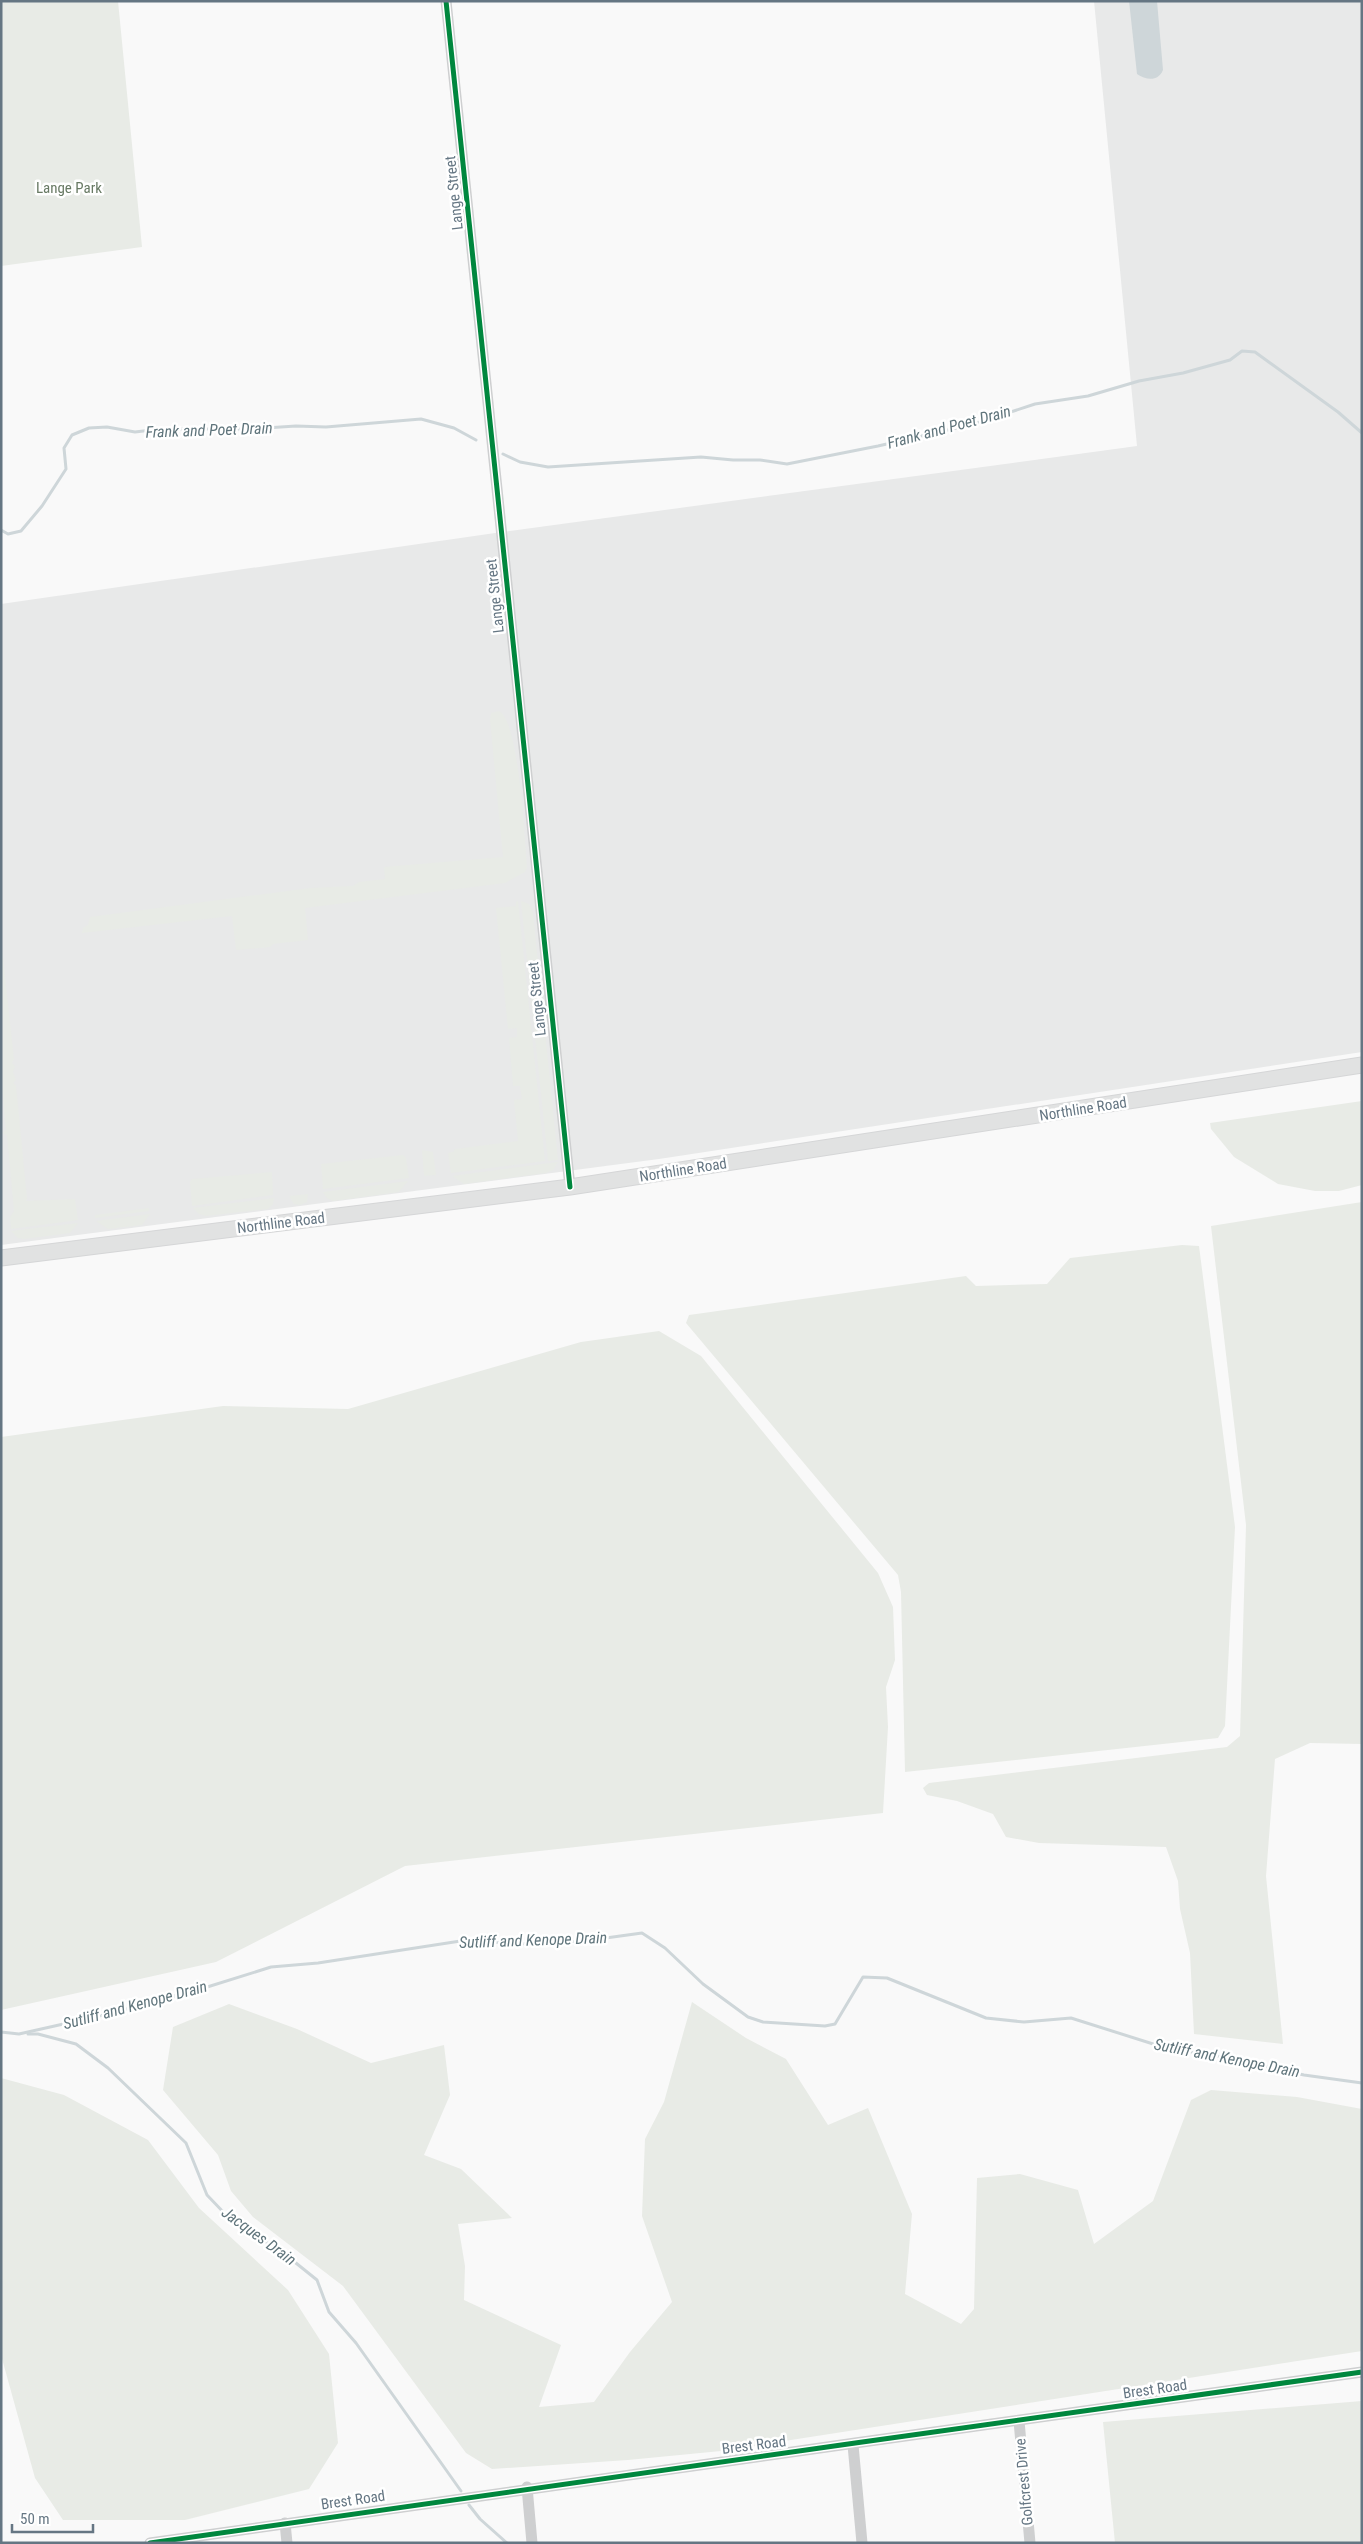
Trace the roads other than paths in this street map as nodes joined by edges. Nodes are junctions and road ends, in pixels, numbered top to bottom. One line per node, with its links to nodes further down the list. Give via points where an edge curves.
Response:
1 (446, 1): 3 (street, Lange Street)
2 (1362, 1065): 3 (main road, Northline Road)
3 (570, 1188): 4 (main road, Northline Road)
4 (1, 1258)
5 (1362, 2372): 6 (street, Brest Road)
6 (1019, 2421): 7 (street, Brest Road); 14 (street, Golfcrest Drive)
7 (853, 2445): 8 (street, Brest Road); 13 (street)
8 (527, 2487): 9 (street, Brest Road); 12 (street)
9 (285, 2523): 10 (street, Brest Road); 11 (street)
10 (150, 2543)
11 (287, 2543)
12 (532, 2543)
13 (862, 2543)
14 (1030, 2543)

